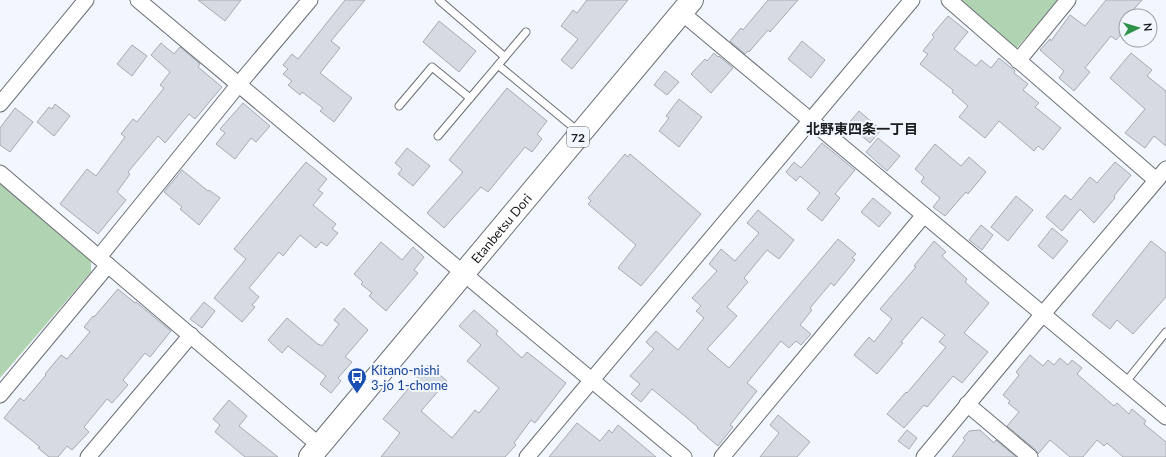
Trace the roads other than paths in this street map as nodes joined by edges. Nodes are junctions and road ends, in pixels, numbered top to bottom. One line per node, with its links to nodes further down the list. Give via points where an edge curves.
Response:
1 (86, 0): 15 (street)
2 (138, 0): 13 (street)
3 (310, 0): 13 (street)
4 (439, 0): 10 (lane)
5 (912, 0): 17 (street)
6 (949, 0): 11 (street)
7 (1068, 0): 11 (street)
8 (687, 6): 17 (street); 18 (main road, Etanbetsu Dori / 72)
9 (526, 32): 10 (lane)
10 (505, 56): 12 (lane)
11 (1018, 60): 22 (street)
12 (498, 65): 14 (lane); 18 (lane)
13 (239, 84): 24 (street); 25 (street)
14 (470, 98): 16 (lane, via 432,67); 19 (lane)
15 (0, 104)
16 (399, 106)
17 (811, 120): 23 (street); 29 (street)
18 (580, 133): 25 (main road, Etanbetsu Dori / 72)
19 (438, 136)
20 (1166, 169): 22 (street)
21 (0, 173): 24 (street)
22 (1156, 180): 26 (street)
23 (924, 215): 26 (street); 38 (street)
24 (104, 261): 28 (street); 31 (street)
25 (463, 273): 29 (street); 34 (main road, Etanbetsu Dori / 72)
26 (1042, 315): 30 (street); 32 (street)
27 (1166, 332): 30 (lane)
28 (191, 335): 34 (street); 35 (street)
29 (591, 380): 36 (street); 37 (street)
30 (1125, 383): 33 (street)
31 (0, 395)
32 (967, 404): 39 (street); 40 (street)
33 (1166, 417)
34 (315, 452)
35 (88, 457)
36 (527, 457)
37 (684, 457)
38 (722, 457)
39 (924, 457)
40 (1030, 457)

